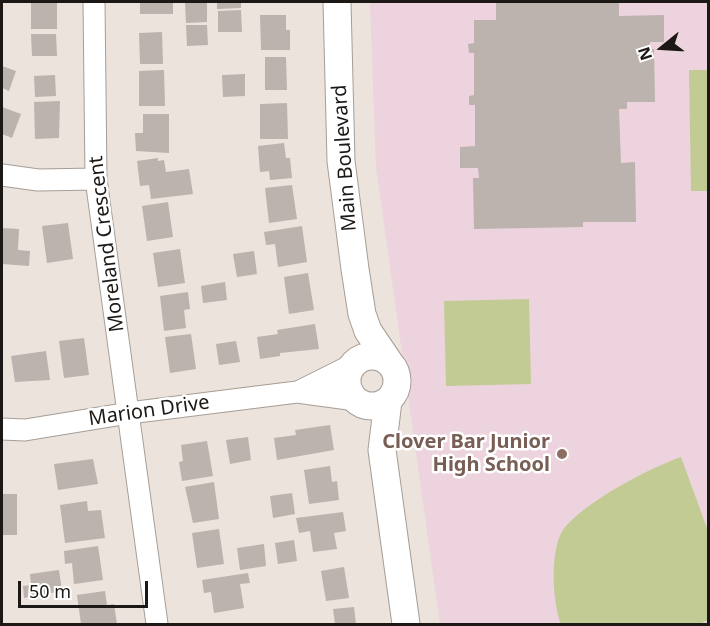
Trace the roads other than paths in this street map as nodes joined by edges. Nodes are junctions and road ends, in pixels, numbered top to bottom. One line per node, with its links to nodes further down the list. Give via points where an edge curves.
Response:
1 (94, 2): 4 (street, Moreland Crescent)
2 (337, 2): 5 (street, Main Boulevard, via 342,172)
3 (2, 175): 4 (street, via 38,180)
4 (96, 179): 11 (street, Moreland Crescent)
5 (362, 314): 6 (street, Main Boulevard, via 375,344); 7 (street, Main Boulevard)
6 (389, 362): 7 (street, via 369,356); 10 (street, Main Boulevard, via 398,382)
7 (354, 363): 8 (street, Marion Drive); 9 (street, Main Boulevard, via 347,382)
8 (297, 392): 9 (street, Marion Drive); 11 (street, Marion Drive)
9 (356, 400): 10 (street, via 372,406); 13 (street, Main Boulevard)
10 (388, 401): 13 (street, Main Boulevard)
11 (129, 413): 12 (street, Marion Drive, via 25,430); 14 (street, Moreland Crescent)
12 (2, 429)
13 (382, 450): 15 (street, Main Boulevard)
14 (157, 624)
15 (406, 624)

